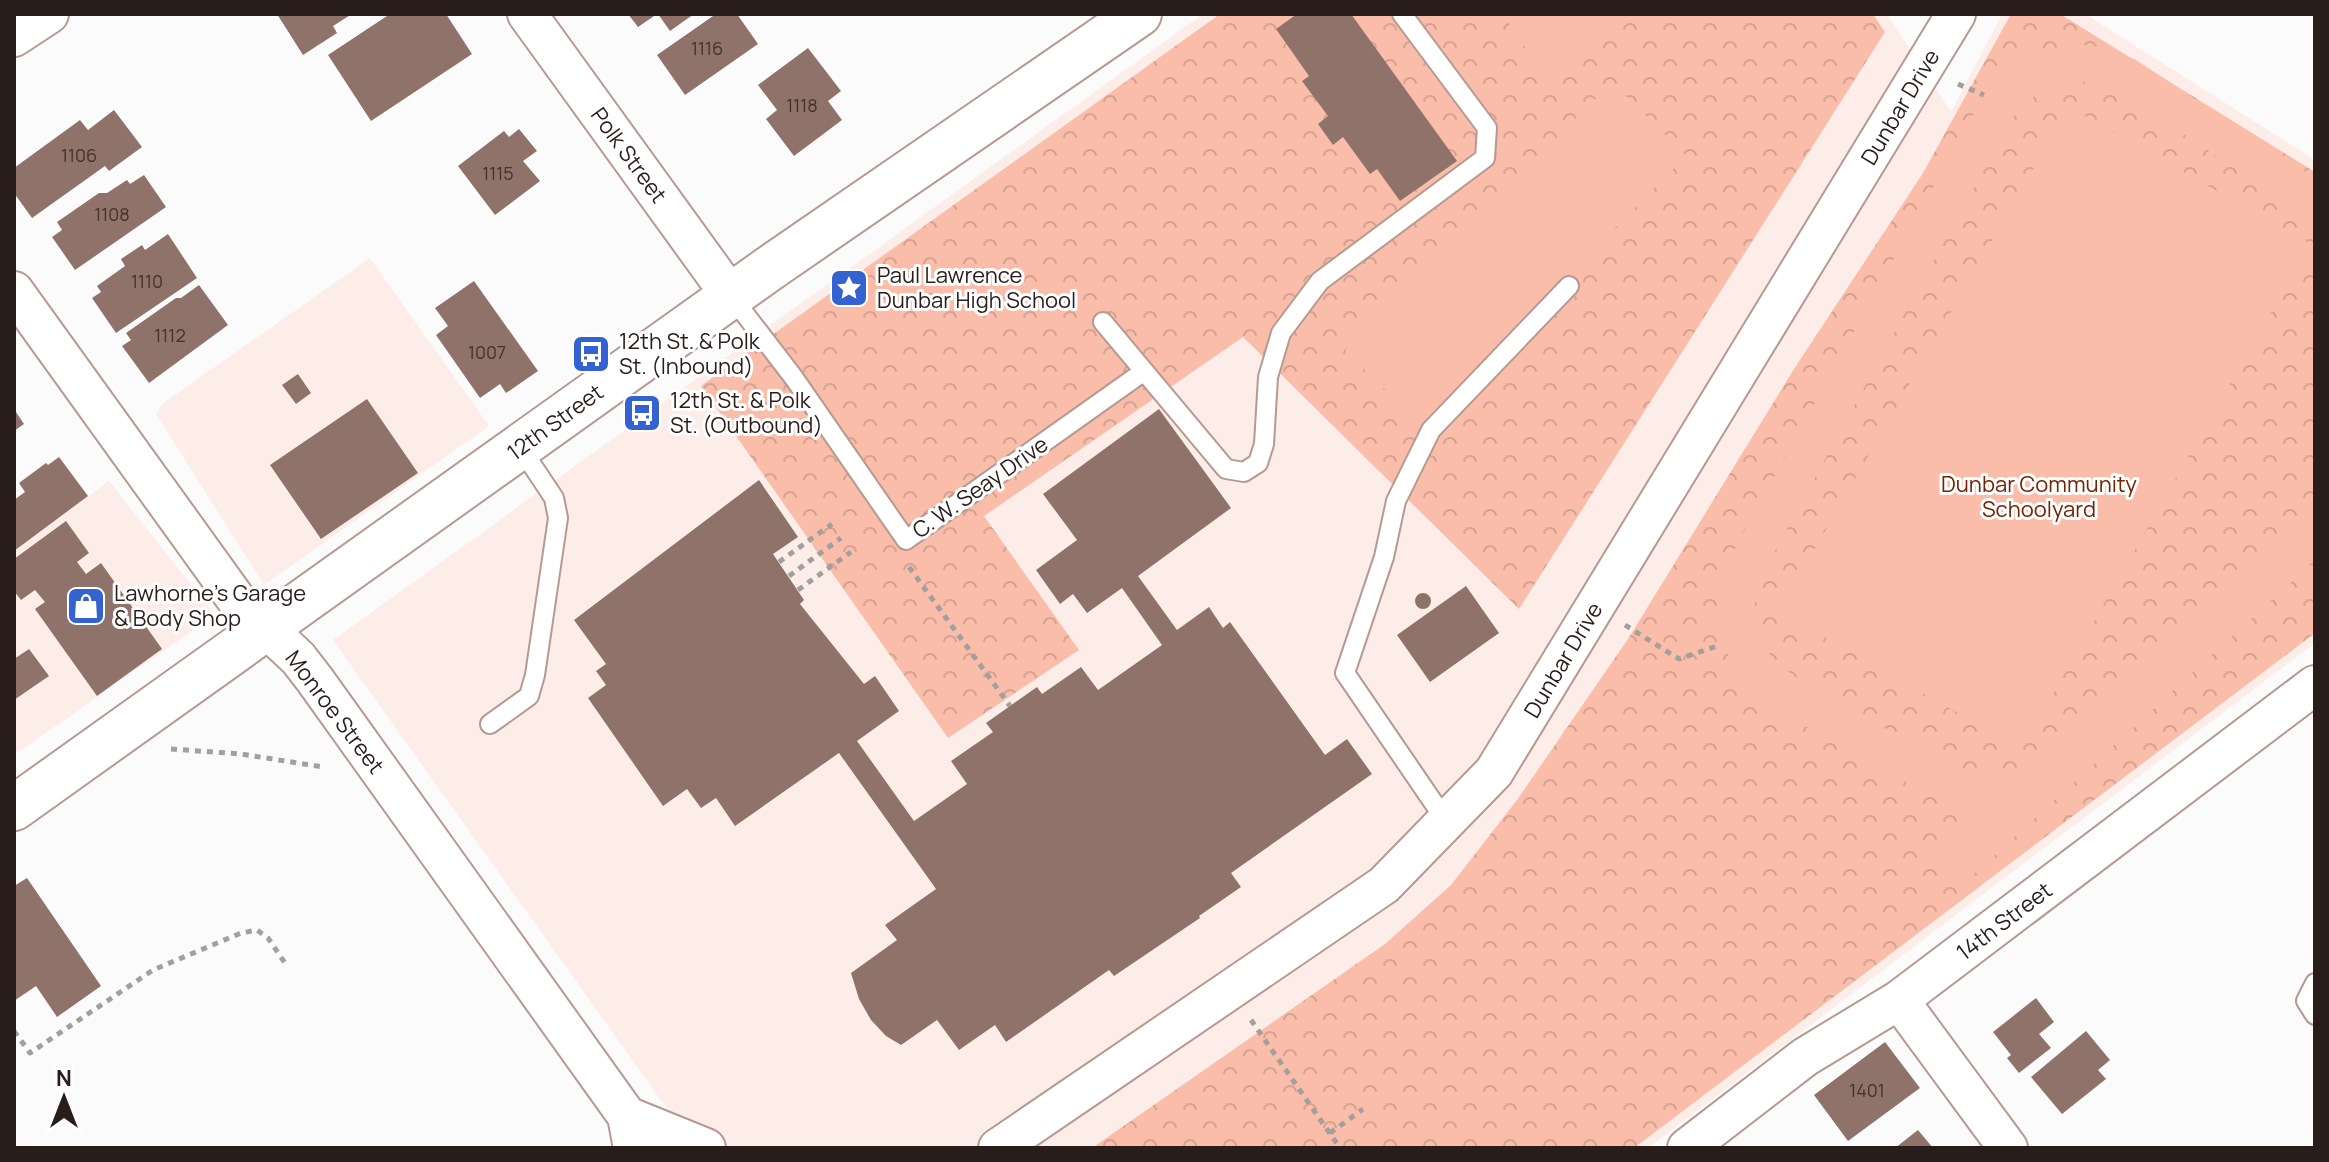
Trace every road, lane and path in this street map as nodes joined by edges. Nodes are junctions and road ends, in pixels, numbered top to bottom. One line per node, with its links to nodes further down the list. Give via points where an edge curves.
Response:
1 (49, 14): 7 (street)
2 (527, 14): 12 (street, Polk Street)
3 (1139, 14): 12 (main road, 12th Street)
4 (1402, 14): 14 (lane, via 1487,128 1485,158 1312,291 1281,333 1268,377 1264,444 1258,463 1244,472 1226,469)
5 (1917, 14): 6 (street)
6 (1947, 30): 32 (street, Dunbar Drive, via 1494,772)
7 (14, 37)
8 (1958, 84): 9 (path)
9 (1984, 95)
10 (1569, 286): 32 (lane, via 1431,430 1396,501 1384,557 1345,673)
11 (14, 291): 24 (street, Monroe Street, via 238,602)
12 (731, 296): 14 (lane, C. W. Seay Drive, via 906,540); 15 (main road, 12th Street)
13 (1103, 322): 14 (lane)
14 (1143, 372)
15 (520, 447): 24 (main road, 12th Street); 28 (lane, via 554,498 558,518 529,696)
16 (832, 524): 19 (path)
17 (841, 538): 21 (path)
18 (851, 552): 22 (path)
19 (779, 562)
20 (905, 562): 27 (path)
21 (789, 576)
22 (798, 590)
23 (1628, 627): 25 (path, via 1679,659)
24 (267, 628): 31 (main road, 12th Street); 40 (street, Monroe Street, via 315,680)
25 (1720, 645)
26 (2315, 685): 35 (street, 14th Street)
27 (1010, 706)
28 (490, 724)
29 (166, 748): 30 (path)
30 (323, 767)
31 (14, 808)
32 (1446, 821): 43 (street, Dunbar Drive, via 1384,885)
33 (285, 963): 38 (path, via 257,930 241,933 153,970 30,1053)
34 (2315, 983): 36 (lane, via 2306,1001)
35 (1899, 1000): 45 (street, 14th Street, via 1805,1057); 46 (street)
36 (2315, 1015)
37 (1250, 1019): 41 (path)
38 (14, 1031)
39 (1363, 1109): 41 (path)
40 (630, 1132): 42 (street)
41 (1330, 1133): 44 (path)
42 (706, 1148)
43 (998, 1148)
44 (1340, 1148)
45 (1687, 1148)
46 (2008, 1148)

